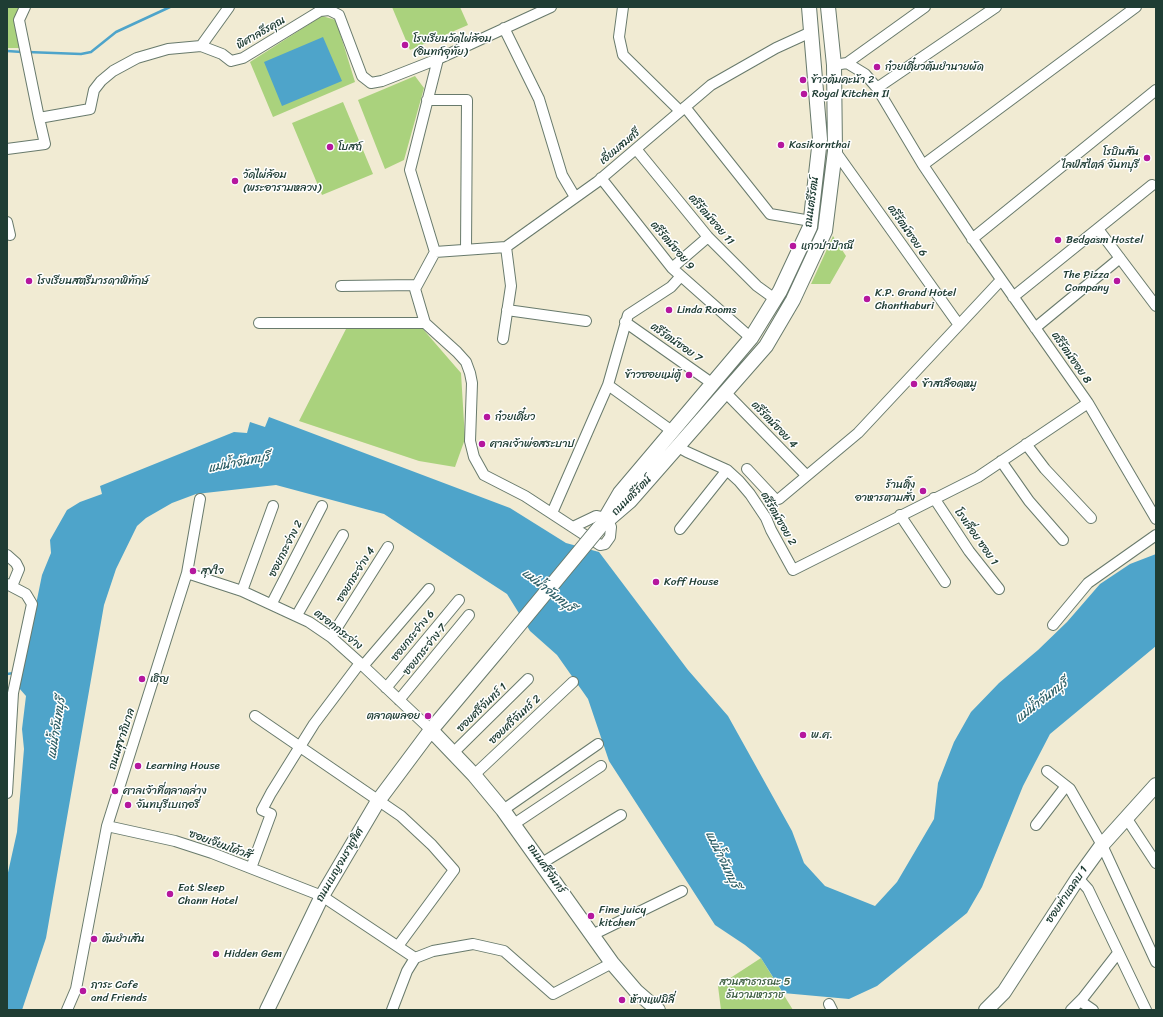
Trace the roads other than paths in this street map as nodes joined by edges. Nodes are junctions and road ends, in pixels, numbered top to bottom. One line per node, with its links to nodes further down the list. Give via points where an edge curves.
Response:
1 (24, 7): 20 (street, via 19,20)
2 (229, 7): 13 (street)
3 (551, 7): 11 (street, พิศาลธีรคุณ)
4 (623, 7): 19 (street, via 619,37 623,55)
5 (809, 7): 12 (main road, ถนนตรีรัตน์)
6 (828, 7): 15 (main road, ถนนตรีรัตน์)
7 (925, 7): 15 (street)
8 (996, 7): 16 (street)
9 (1136, 7): 24 (street)
10 (337, 11): 13 (street, พิศาลธีรคุณ, via 320,11 243,58 231,61 222,54); 14 (street, พิศาลธีรคุณ, via 362,76 371,83)
11 (504, 28): 14 (street, พิศาลธีรคุณ); 27 (street, via 539,99 562,175)
12 (811, 32): 19 (street, เอี่ยมสมศรี, via 776,48 711,85); 28 (main road, ถนนตรีรัตน์, via 820,140)
13 (201, 46): 20 (street, พิศาลธีรคุณ, via 168,49 137,58 101,81 94,90 90,109)
14 (438, 59): 18 (street)
15 (840, 64): 16 (street, ตรีรัตน์ซอย 8, via 865,74); 23 (main road, ถนนตรีรัตน์)
16 (877, 88): 24 (street, ตรีรัตน์ซอย 8)
17 (1156, 90): 33 (street)
18 (428, 100): 35 (street, via 467,100); 36 (street, via 410,170)
19 (682, 109): 22 (street, เอี่ยมสมศรี); 28 (street, via 770,214)
20 (39, 118): 21 (street, via 47,145)
21 (7, 149)
22 (636, 149): 25 (street, เอี่ยมสมศรี); 32 (street, ตรีรัตน์ซอย 11)
23 (835, 150): 51 (street, ตรีรัตน์ซอย 6); 57 (main road, ถนนตรีรัตน์, via 825,231 793,300 766,346)
24 (923, 165): 33 (street, ตรีรัตน์ซอย 8)
25 (601, 178): 27 (street, เอี่ยมสมศรี); 38 (street, ตรีรัตน์ซอย 9)
26 (1152, 185): 30 (street)
27 (575, 197): 34 (street, เอี่ยมสมศรี)
28 (811, 221): 44 (main road, ถนนตรีรัตน์)
29 (7, 222): 31 (street)
30 (1098, 228): 37 (street); 43 (street)
31 (10, 235)
32 (708, 237): 38 (street); 44 (street, ตรีรัตน์ซอย 11, via 757,286)
33 (972, 239): 40 (street, ตรีรัตน์ซอย 8)
34 (506, 247): 35 (street); 46 (street, via 511,286)
35 (466, 250): 36 (street)
36 (435, 252): 41 (street)
37 (1120, 258): 45 (street); 52 (street)
38 (672, 268): 39 (street, ตรีรัตน์ซอย 9)
39 (681, 276): 48 (street, via 671,287 628,315); 53 (street, ตรีรัตน์ซอย 9)
40 (1001, 280): 43 (street, ตรีรัตน์ซอย 8); 51 (street)
41 (416, 285): 42 (street); 50 (street)
42 (341, 286)
43 (1013, 297): 52 (street, ตรีรัตน์ซอย 8)
44 (775, 299): 53 (main road, ถนนตรีรัตน์)
45 (1156, 306)
46 (508, 310): 47 (street); 54 (street)
47 (586, 321)
48 (625, 322): 55 (street, ตรีรัตน์ซอย 7); 56 (street)
49 (259, 323): 50 (street)
50 (425, 324): 70 (street, via 466,362 472,382 470,441 480,471)
51 (959, 325): 65 (street, via 858,433)
52 (1035, 328): 58 (street, ตรีรัตน์ซอย 8)
53 (751, 338): 55 (main road, ถนนตรีรัตน์)
54 (503, 339)
55 (713, 384): 59 (main road, ถนนตรีรัตน์)
56 (608, 385): 59 (street); 70 (street)
57 (726, 393): 61 (main road, ถนนตรีรัตน์); 65 (street, ตรีรัตน์ซอย 4)
58 (1088, 403): 60 (street); 73 (street, ตรีรัตน์ซอย 8)
59 (672, 431): 74 (main road, ถนนตรีรัตน์, via 620,493)
60 (1026, 444): 62 (street); 72 (street, via 1045,469)
61 (678, 447): 63 (street, ตรีรัตน์ซอย 2); 74 (main road, ถนนตรีรัตน์, via 630,501)
62 (1001, 461): 66 (street, via 978,476); 79 (street, via 1029,501)
63 (727, 470): 71 (street, ตรีรัตน์ซอย 2, via 750,494 766,518 793,570); 76 (street)
64 (747, 470): 65 (street, via 777,500)
65 (806, 475)
66 (934, 498): 71 (street); 86 (street, โรงเลื่อย ซอย 1, via 968,551)
67 (200, 499): 82 (street, ถนนสุขาภิบาล)
68 (273, 506): 87 (street)
69 (322, 506): 89 (street, ซอยกระจ่าง 2)
70 (552, 514): 75 (street)
71 (900, 515): 83 (street)
72 (1091, 518)
73 (1156, 519)
74 (603, 523): 75 (street, via 596,516); 75 (street, via 611,534 608,542 603,545); 100 (main road, ถนนตรีรัตน์, bridge)
75 (573, 527)
76 (680, 528)
77 (1156, 535): 92 (street, via 1088,583)
78 (343, 536): 90 (street)
79 (1063, 540)
80 (388, 547): 93 (street, ซอยกระจ่าง 4)
81 (7, 556): 84 (street, via 19,569)
82 (187, 573): 87 (street, ตรอกกระจ่าง); 116 (street, ถนนสุขาภิบาล)
83 (945, 582)
84 (9, 585): 109 (street, via 26,594 32,604 13,693)
85 (428, 589): 94 (street)
86 (998, 589)
87 (242, 591): 89 (street, ตรอกกระจ่าง)
88 (459, 600): 97 (street, ซอยกระจ่าง 6)
89 (272, 604): 90 (street, ตรอกกระจ่าง)
90 (297, 615): 93 (street, ตรอกกระจ่าง)
91 (469, 615): 98 (street, ซอยกระจ่าง 7)
92 (1053, 625)
93 (331, 637): 94 (street, ตรอกกระจ่าง)
94 (362, 665): 97 (street, ตรอกกระจ่าง); 102 (street)
95 (528, 680): 103 (street, ซอยศรีจันทร์ 1)
96 (573, 682): 106 (street, ซอยศรีจันทร์ 2)
97 (386, 688): 98 (street, ตรอกกระจ่าง)
98 (399, 700): 100 (street, ตรอกกระจ่าง)
99 (255, 716): 102 (street)
100 (431, 730): 103 (main road, ถนนศรีจันทร์); 110 (main road, ถนนเบญจมราชูทิศ)
101 (598, 744): 111 (street)
102 (299, 746): 110 (street); 120 (street, via 262,810 271,814)
103 (453, 753): 106 (main road, ถนนศรีจันทร์)
104 (601, 766): 114 (street)
105 (1047, 771): 108 (street)
106 (474, 775): 111 (main road, ถนนศรีจันทร์)
107 (1156, 785): 113 (main road, ซอยท่าแฉลบ 1)
108 (1066, 786): 115 (street); 117 (street)
109 (7, 789)
110 (378, 801): 123 (main road, ถนนเบญจมราชูทิศ); 125 (street, via 418,831 454,870)
111 (503, 810): 114 (main road, ถนนศรีจันทร์)
112 (621, 815): 119 (street)
113 (1126, 819): 117 (main road, ซอยท่าแฉลบ 1); 118 (street)
114 (514, 824): 119 (main road, ถนนศรีจันทร์)
115 (1036, 825)
116 (107, 826): 120 (street, ซอยเจียมโค้วสี, via 175,841); 131 (street, ถนนสุขาภิบาล, via 76,989)
117 (1102, 845): 121 (main road, ซอยท่าแฉลบ 1); 128 (street)
118 (1156, 863)
119 (542, 864): 124 (main road, ถนนศรีจันทร์)
120 (251, 868): 123 (street, ซอยเจียมโค้วสี)
121 (1078, 878): 126 (street, via 1088,889); 135 (main road, ซอยท่าแฉลบ 1, via 1004,992)
122 (682, 891): 124 (street)
123 (322, 896): 125 (street, ซอยเจียมโค้วสี); 132 (main road, ถนนเบญจมราชูทิศ)
124 (592, 935): 129 (main road, ถนนศรีจันทร์)
125 (398, 946): 127 (street, ซอยเจียมโค้วสี)
126 (1118, 953): 130 (street); 138 (street)
127 (416, 958): 129 (street, via 433,951 473,944 504,951 553,994); 133 (street, via 407,971)
128 (1156, 962)
129 (612, 963): 134 (main road, ถนนศรีจันทร์, via 636,991)
130 (1080, 1001): 136 (street); 137 (street)
131 (67, 1010)
132 (267, 1010)
133 (392, 1010)
134 (658, 1010)
135 (986, 1010)
136 (1071, 1010)
137 (1093, 1010)
138 (1146, 1010)

